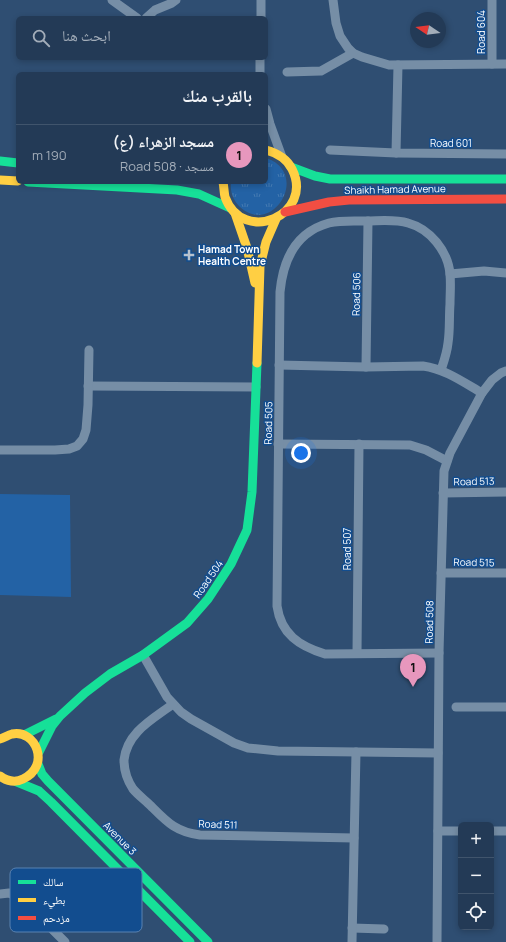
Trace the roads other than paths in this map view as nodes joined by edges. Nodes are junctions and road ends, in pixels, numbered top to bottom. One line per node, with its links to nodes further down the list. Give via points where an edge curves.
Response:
1 (112, 0): 6 (street)
2 (176, 0): 7 (street)
3 (260, 0): 8 (street)
4 (333, 0): 9 (street, via 340,36)
5 (492, 0): 11 (street, Road 604)
6 (134, 16)
7 (148, 16)
8 (260, 16)
9 (353, 53): 13 (street, via 370,61); 15 (street, via 321,71)
10 (260, 60): 14 (street)
11 (492, 64): 12 (street); 13 (street)
12 (506, 64)
13 (398, 65): 19 (street)
14 (261, 72)
15 (287, 72)
16 (268, 116): 21 (street)
17 (330, 150): 19 (street, Road 601)
18 (268, 151): 21 (street)
19 (396, 153): 20 (street, Road 601)
20 (506, 154)
21 (282, 156): 24 (street)
22 (0, 162): 23 (street)
23 (16, 163)
24 (291, 167): 25 (street, Shaikh Hamad Avenue, via 330,179); 32 (street, via 296,188 293,202)
25 (506, 179)
26 (0, 180): 27 (street)
27 (16, 181)
28 (66, 184): 31 (street, via 178,190 199,194)
29 (223, 184): 31 (street, Road 504, via 224,194)
30 (506, 199): 32 (street, Shaikh Hamad Avenue, via 349,200)
31 (232, 210): 33 (street, via 252,222); 37 (street, Road 504, via 247,248)
32 (285, 212): 33 (street)
33 (276, 219): 37 (street, Road 504, via 262,254)
34 (368, 221): 36 (street, Road 505, via 408,223 424,230 437,242 446,257); 39 (street, Road 505, via 329,223 308,233 291,252 281,278); 40 (street, Road 506)
35 (506, 273): 36 (street, via 484,271)
36 (450, 274): 41 (street, Road 505, via 449,342)
37 (258, 300): 44 (street, Road 504)
38 (89, 350): 43 (street)
39 (279, 365): 40 (street); 46 (street, Road 505)
40 (366, 367): 41 (street, via 423,366)
41 (441, 370): 45 (street)
42 (506, 371): 45 (street, Road 508, via 492,380)
43 (88, 386): 44 (street); 48 (street, via 86,430 77,446 55,450)
44 (256, 387): 56 (street, Road 504, via 252,492 246,530 231,564 208,599 186,623)
45 (482, 393): 49 (street, Road 508)
46 (278, 444): 47 (street); 54 (street, Road 505, via 278,617 283,628 291,636 315,651 336,655)
47 (359, 444): 49 (street, via 410,445); 54 (street, Road 507)
48 (0, 450)
49 (447, 461): 51 (street, Road 508)
50 (506, 492): 51 (street, Road 513)
51 (443, 493): 52 (street, Road 508)
52 (441, 573): 53 (street, Road 515); 55 (street, Road 508)
53 (506, 574)
54 (357, 653): 55 (street, Road 505)
55 (439, 653): 67 (street, Road 508)
56 (143, 655): 57 (street, via 162,690); 60 (street, Road 504, via 110,674)
57 (173, 704): 66 (street, via 191,719 248,748); 74 (street, Road 511, via 136,732 126,750 124,765 128,781 165,821 190,834 200,835)
58 (456, 707): 59 (street)
59 (506, 707)
60 (60, 716): 63 (street, Road 504); 65 (street, Road 504)
61 (0, 727): 62 (street)
62 (12, 733): 63 (street); 64 (street)
63 (24, 735): 65 (street, via 31,739)
64 (0, 738)
65 (39, 752): 68 (street)
66 (356, 752): 67 (street); 74 (street)
67 (438, 753): 70 (street, Road 508)
68 (38, 764): 69 (street, via 28,778); 76 (street, Avenue 3, via 48,781)
69 (6, 781): 75 (street, via 39,791)
70 (438, 831): 71 (street); 88 (street, Road 508)
71 (458, 831)
72 (494, 831): 73 (street)
73 (506, 831)
74 (354, 838): 81 (street)
75 (117, 868)
76 (134, 868)
77 (142, 876): 86 (street, Avenue 3)
78 (10, 893): 79 (street)
79 (0, 894)
80 (142, 894): 85 (street)
81 (352, 928): 82 (street); 87 (street)
82 (384, 929)
83 (55, 932): 84 (street)
84 (65, 942)
85 (190, 942)
86 (208, 942)
87 (352, 942)
88 (436, 942)

